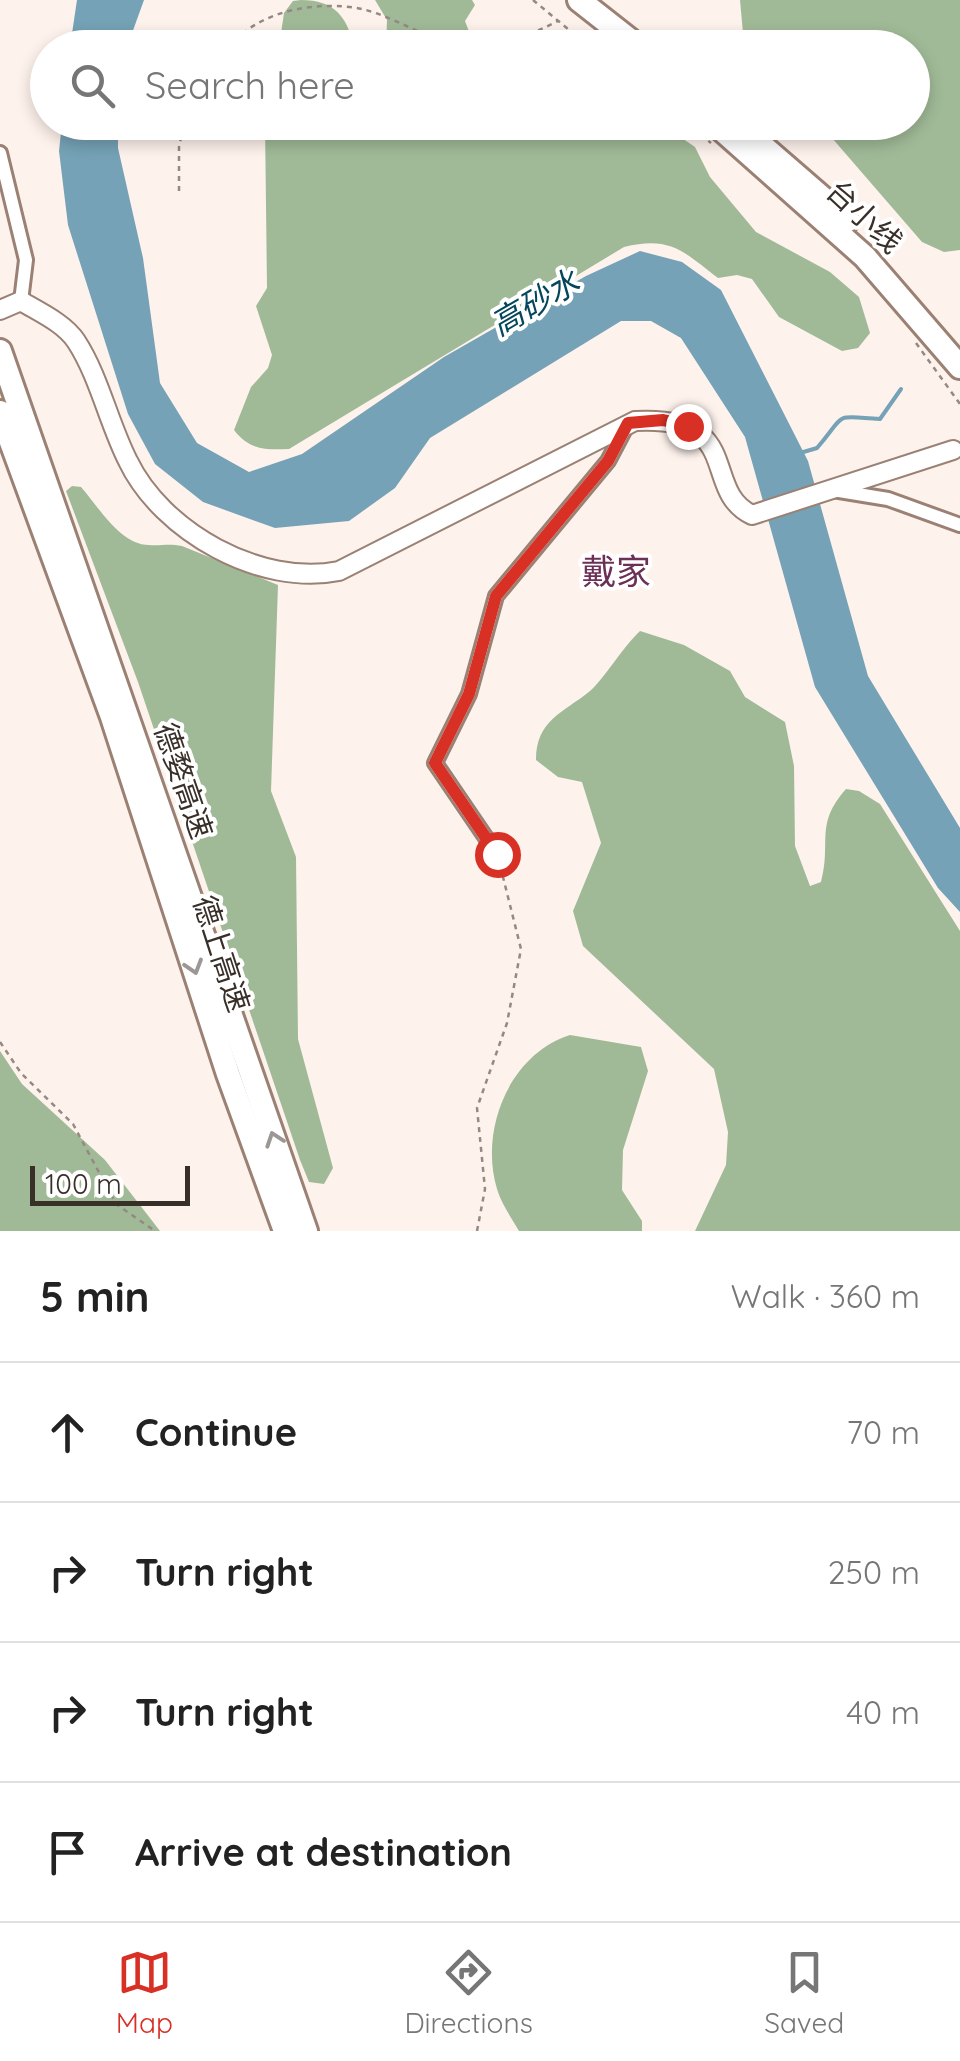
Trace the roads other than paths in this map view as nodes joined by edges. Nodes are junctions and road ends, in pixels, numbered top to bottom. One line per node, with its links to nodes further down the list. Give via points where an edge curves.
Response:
1 (579, 0): 4 (highway)
2 (560, 10): 3 (highway)
3 (593, 30)
4 (617, 30)
5 (719, 140): 12 (highway, 台小线, via 865,257)
6 (755, 140): 11 (highway, 台小线, via 854,226)
7 (0, 152): 8 (street, via 26,260)
8 (21, 301): 9 (street); 14 (street, via 76,341 147,494 224,552 291,575 338,572)
9 (0, 310)
10 (0, 351): 13 (highway, 德婺高速)
11 (960, 352)
12 (960, 367)
13 (7, 403): 19 (highway, 德上高速, one-way to 19); 20 (highway, 德婺高速, one-way to 13)
14 (628, 423): 16 (street, via 688,426 708,441 740,508 760,515); 18 (street, via 608,461 496,596 469,694 435,763)
15 (953, 450): 16 (street)
16 (827, 491): 17 (street, via 888,499)
17 (960, 524)
18 (497, 854)
19 (284, 1231)
20 (306, 1231)

